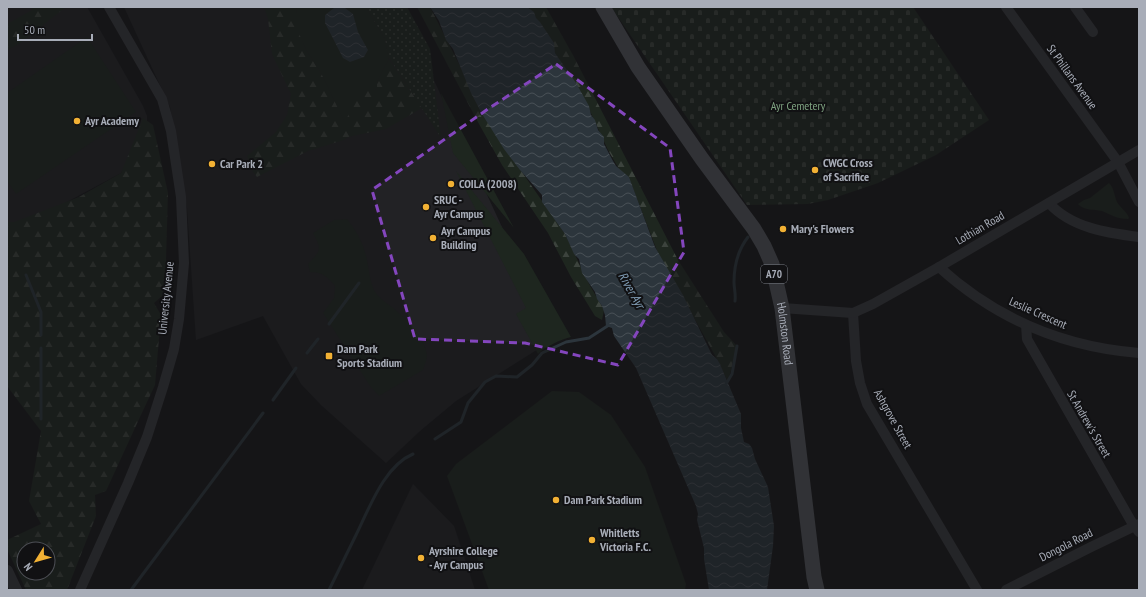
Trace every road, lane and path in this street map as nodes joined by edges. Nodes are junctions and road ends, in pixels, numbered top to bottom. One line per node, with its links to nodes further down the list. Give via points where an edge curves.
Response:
1 (109, 7): 19 (street, University Avenue, via 162,99 171,131 181,197 184,263 178,326 163,387 147,437)
2 (603, 7): 12 (main road, Holmston Road / A70, via 638,67 754,229 772,264)
3 (1006, 7): 7 (street, St Phillans Avenue)
4 (1075, 7): 5 (street)
5 (1093, 32)
6 (1139, 150): 7 (street, Lothian Road)
7 (1118, 162): 8 (street, St Phillans Avenue); 9 (street, Lothian Road)
8 (1139, 202)
9 (1049, 203): 10 (street, via 1057,212 1085,226 1103,232); 11 (street, Lothian Road)
10 (1139, 237)
11 (939, 267): 13 (street, Lothian Road); 14 (street, Leslie Crescent, via 958,285)
12 (782, 308): 13 (street); 20 (main road, Holmston Road / A70, via 814,577)
13 (853, 313): 21 (street, Ashgrove Street, via 856,361 867,404)
14 (1026, 325): 15 (street, Leslie Crescent, via 1074,342 1121,352); 16 (street, St Andrew's Street, via 1026,339)
15 (1139, 353)
16 (1138, 528): 22 (street, Dongola Road, via 1091,546)
17 (7, 571): 18 (street)
18 (16, 590)
19 (80, 590)
20 (818, 590)
21 (976, 590)
22 (1006, 590)

